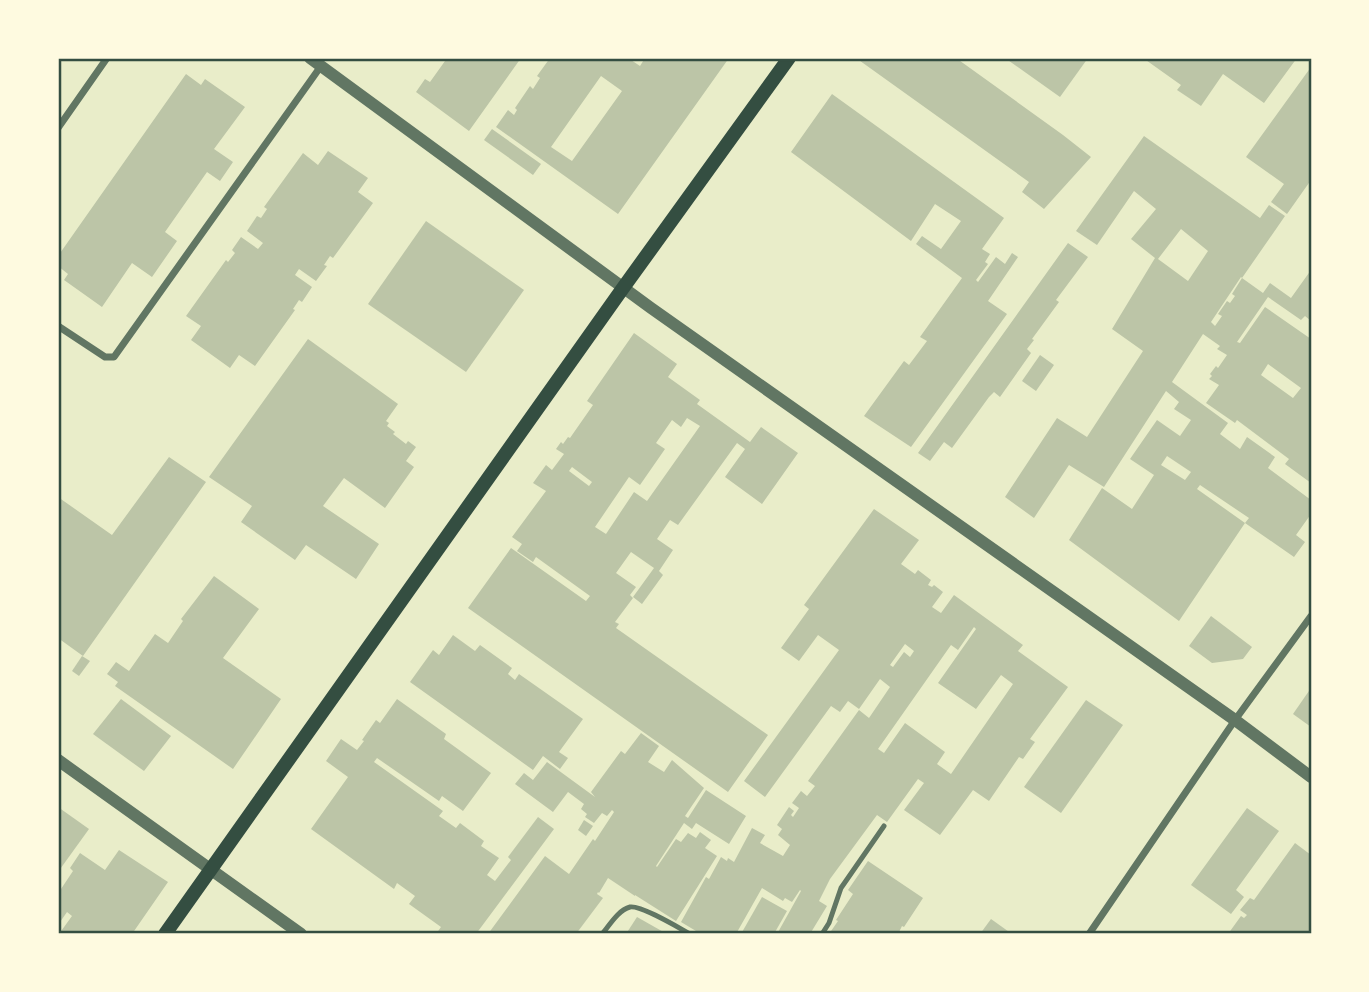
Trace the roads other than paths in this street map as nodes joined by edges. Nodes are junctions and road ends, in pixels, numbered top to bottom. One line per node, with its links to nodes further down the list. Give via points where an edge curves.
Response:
1 (107, 58): 5 (street)
2 (310, 58): 4 (street)
3 (789, 58): 6 (main road)
4 (321, 66): 6 (street); 7 (street, via 114,357 105,358)
5 (58, 128)
6 (623, 288): 9 (street); 13 (main road)
7 (58, 326)
8 (1311, 616): 9 (street)
9 (1235, 720): 11 (street); 19 (street)
10 (58, 760): 13 (street)
11 (1311, 777)
12 (884, 825): 18 (lane, via 841,888)
13 (211, 870): 14 (main road); 15 (street)
14 (165, 934)
15 (301, 934)
16 (602, 934): 17 (lane, via 630,907)
17 (690, 934)
18 (822, 934)
19 (1088, 934)

